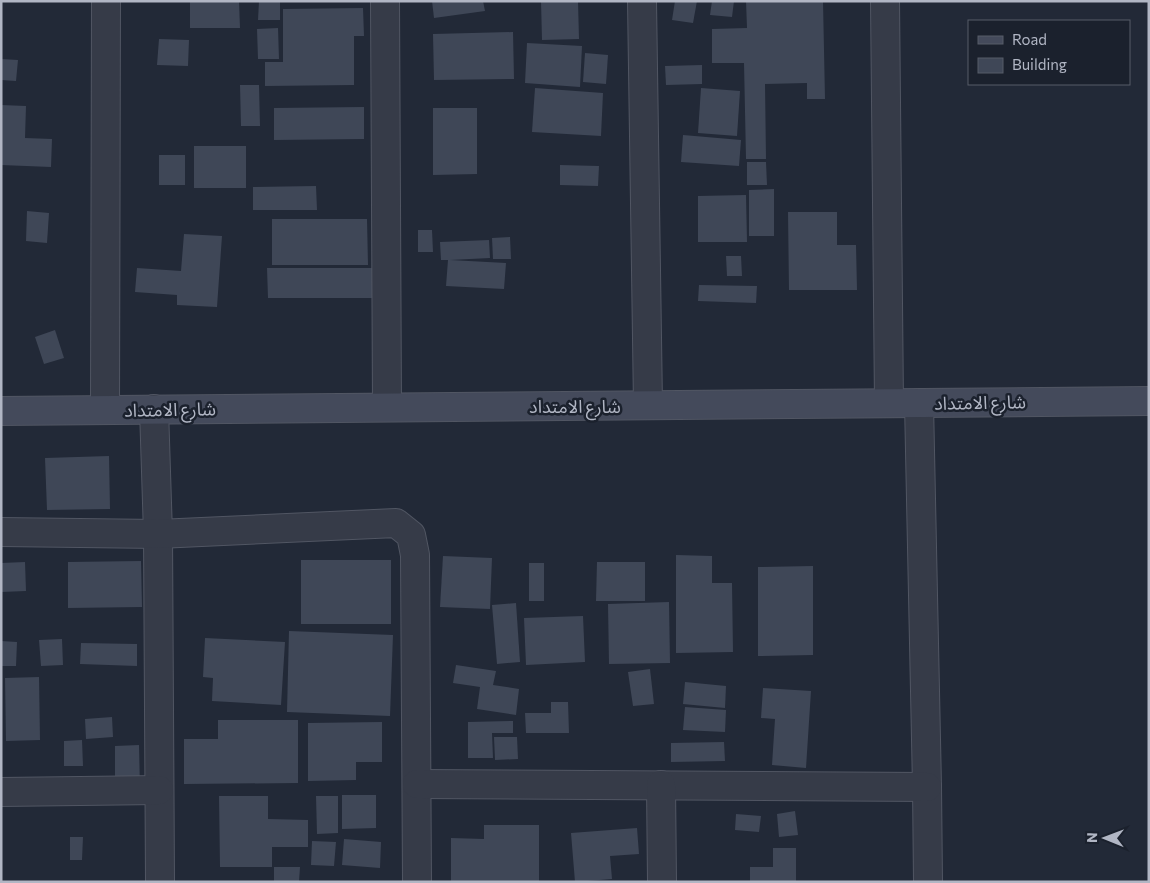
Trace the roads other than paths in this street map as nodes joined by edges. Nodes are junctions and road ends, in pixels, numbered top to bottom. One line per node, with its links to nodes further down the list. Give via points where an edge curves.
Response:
1 (106, 1): 11 (street)
2 (384, 1): 9 (street)
3 (642, 1): 8 (street)
4 (885, 1): 6 (street)
5 (1149, 401): 7 (street, شارع الامتداد)
6 (889, 403): 7 (street, شارع الامتداد); 8 (street, شارع الامتداد)
7 (919, 403): 17 (street)
8 (648, 405): 9 (street, شارع الامتداد)
9 (386, 407): 10 (street, شارع الامتداد)
10 (154, 409): 11 (street, شارع الامتداد); 14 (street)
11 (105, 410): 12 (street, شارع الامتداد)
12 (1, 411)
13 (1, 532): 14 (street)
14 (158, 534): 15 (street, via 396,523 411,534 415,555); 18 (street)
15 (417, 784): 16 (street); 21 (street)
16 (661, 785): 17 (street); 22 (street)
17 (927, 787): 23 (street)
18 (159, 790): 19 (street); 20 (street)
19 (1, 792)
20 (160, 882)
21 (417, 882)
22 (662, 882)
23 (928, 882)

